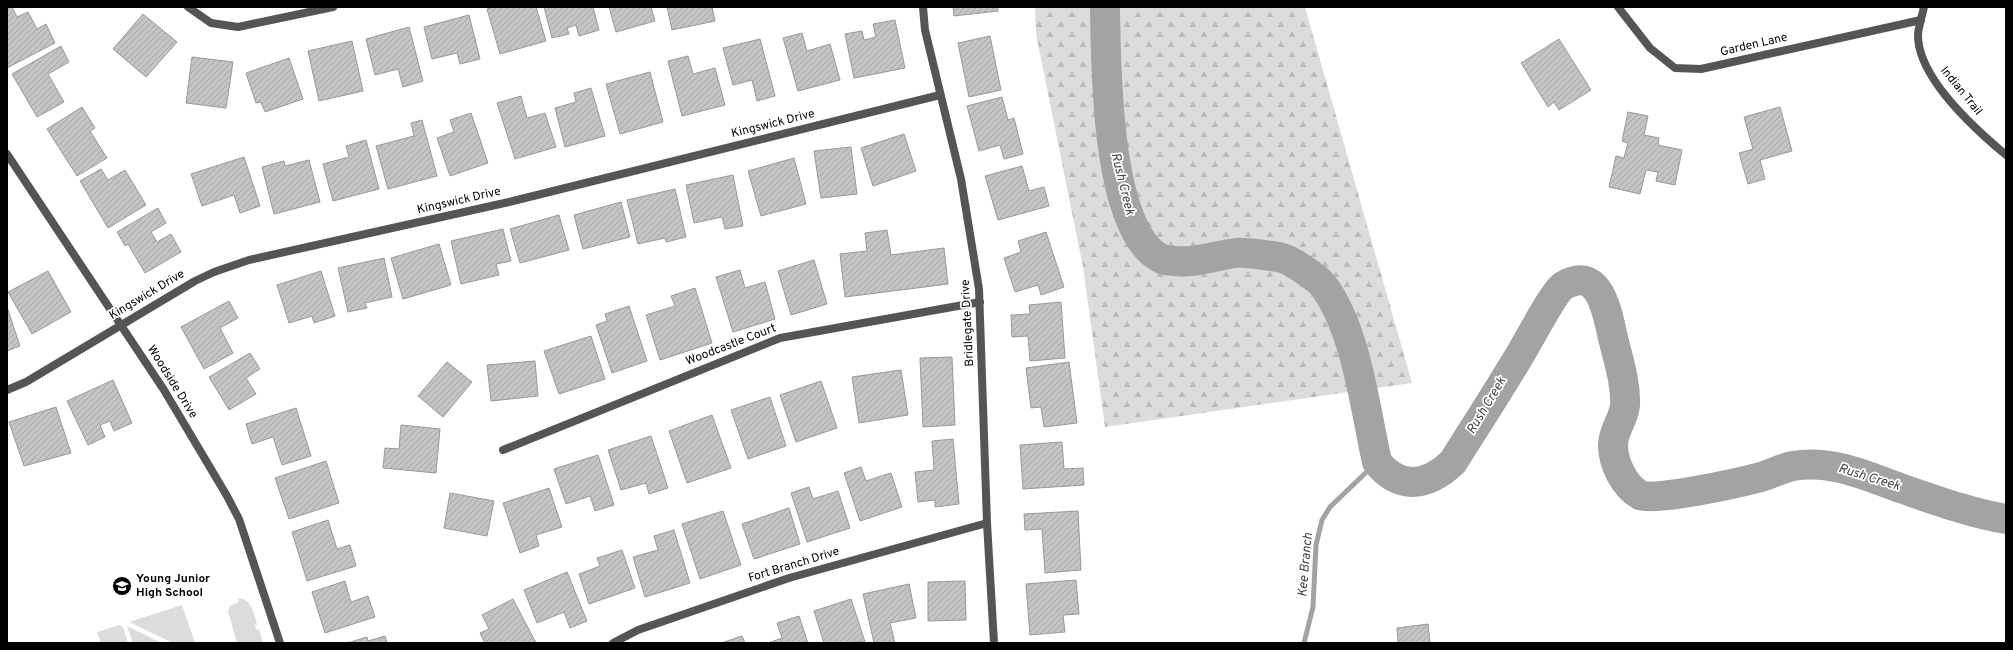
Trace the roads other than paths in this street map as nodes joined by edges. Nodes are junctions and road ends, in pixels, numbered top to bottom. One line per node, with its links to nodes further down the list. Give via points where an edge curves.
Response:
1 (188, 7): 2 (street, via 211,23 238,28)
2 (333, 7)
3 (923, 7): 7 (street, Bridlegate Drive, via 925,30)
4 (1618, 7): 6 (street, Garden Lane, via 1650,48 1675,68 1696,69)
5 (1924, 7): 6 (street, Indian Trail)
6 (1921, 20): 9 (street, Indian Trail, via 1918,34 1921,50 1935,79 1961,113)
7 (940, 95): 10 (street, Bridlegate Drive, via 961,179); 11 (street, Kingswick Drive, via 509,202 249,260 195,281)
8 (7, 154): 11 (street, Woodside Drive)
9 (2006, 155)
10 (980, 302): 13 (street, Woodcastle Court, via 780,338); 14 (street, Bridlegate Drive)
11 (121, 325): 12 (street, Kingswick Drive, via 26,382); 15 (street, Woodside Drive, via 164,390 239,519)
12 (7, 390)
13 (503, 450)
14 (987, 523): 16 (street, Fort Branch Drive, via 789,578 638,630); 17 (street, Bridlegate Drive)
15 (280, 643)
16 (613, 643)
17 (994, 643)

